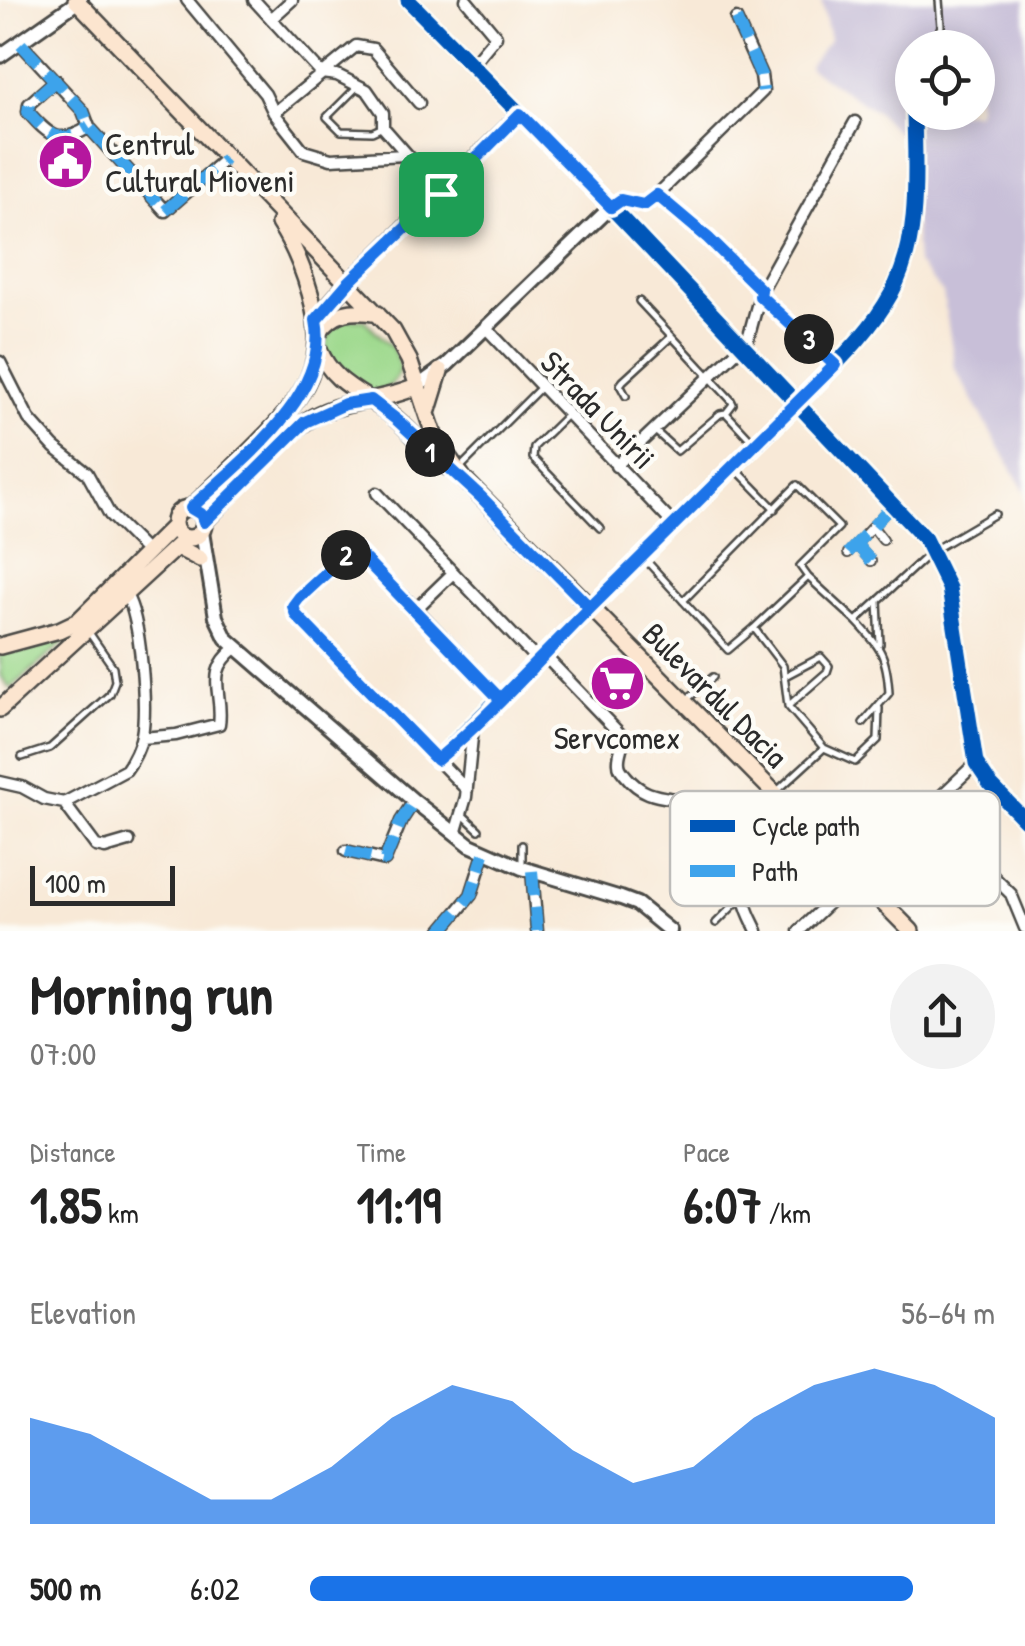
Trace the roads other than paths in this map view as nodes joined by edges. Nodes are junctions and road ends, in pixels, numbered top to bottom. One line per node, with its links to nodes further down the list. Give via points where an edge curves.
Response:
1 (187, 0): 18 (street)
2 (254, 0): 8 (street)
3 (292, 0): 8 (street)
4 (408, 0): 13 (street)
5 (466, 0): 13 (street, via 496,36)
6 (939, 0): 10 (lane)
7 (78, 1): 11 (street); 25 (main road, Bulevardul Dacia)
8 (271, 19): 14 (street)
9 (736, 19): 28 (street, via 763,92)
10 (939, 30)
11 (20, 44): 12 (street); 15 (street)
12 (0, 56)
13 (472, 65): 19 (street)
14 (320, 73): 16 (street); 17 (street, via 363,46); 18 (street)
15 (56, 80): 21 (street); 21 (street, via 28,112 44,130 64,138)
16 (359, 85): 22 (street, via 383,112); 22 (lane, via 327,118 340,131)
17 (420, 102)
18 (274, 112): 24 (street, via 316,157)
19 (520, 114): 26 (street); 29 (street)
20 (855, 122): 31 (street)
21 (89, 126): 25 (street, via 165,211)
22 (384, 128): 24 (street)
23 (914, 130): 40 (street, via 906,255 892,292)
24 (405, 155): 26 (street)
25 (225, 159): 27 (main road, Bulevardul Dacia)
26 (441, 194): 30 (street)
27 (259, 195): 30 (main road, Bulevardul Dacia); 35 (main road, Bulevardul Dacia, via 294,250)
28 (657, 195): 29 (street, via 644,205 621,200); 31 (lane)
29 (611, 207): 34 (street); 37 (street)
30 (348, 283): 33 (main road, Bulevardul Dacia); 35 (main road)
31 (761, 293): 37 (street); 40 (lane)
32 (639, 302): 36 (lane)
33 (378, 314): 35 (main road, via 345,312); 38 (main road, Bulevardul Dacia)
34 (486, 328): 41 (street); 44 (street, Strada Unirii)
35 (318, 332): 46 (main road, Bulevardul Dacia, via 325,366 336,379); 59 (main road, via 300,398)
36 (671, 336): 42 (lane); 45 (lane, via 623,381)
37 (744, 348): 42 (street); 47 (street)
38 (409, 360): 43 (main road, Bulevardul Dacia); 46 (main road, via 399,387)
39 (0, 362): 69 (street, via 28,420 87,473 110,515)
40 (835, 365): 47 (street)
41 (440, 371): 43 (street); 50 (main road)
42 (710, 378): 48 (lane, via 733,404); 51 (street)
43 (418, 386): 46 (main road); 50 (main road, Bulevardul Dacia)
44 (541, 387): 49 (street, Strada Unirii); 55 (lane)
45 (626, 396)
46 (376, 400): 57 (main road, Bulevardul Dacia); 65 (main road, via 345,404 305,422)
47 (796, 405): 52 (street); 58 (street)
48 (726, 413): 51 (lane, via 677,451); 52 (lane)
49 (567, 414): 53 (street, Strada Unirii); 64 (lane, via 534,447 533,458)
50 (428, 424): 55 (main road, Bulevardul Dacia)
51 (654, 430): 53 (street)
52 (756, 445): 54 (street)
53 (616, 466): 62 (street, Strada Unirii)
54 (734, 467): 60 (lane); 62 (street)
55 (458, 470): 57 (main road, Bulevardul Dacia)
56 (377, 494): 74 (street)
57 (480, 496): 79 (main road, Bulevardul Dacia)
58 (893, 504): 63 (street); 68 (street)
59 (191, 508): 65 (main road, via 201,514); 65 (main road, via 179,512)
60 (775, 509): 75 (lane, via 798,485 839,527 800,566); 77 (lane)
61 (996, 514): 68 (lane)
62 (675, 526): 71 (street)
63 (872, 526): 66 (street); 67 (street)
64 (600, 528)
65 (189, 534): 69 (main road); 73 (main road); 73 (street); 76 (main road)
66 (883, 540)
67 (856, 544): 70 (street); 72 (street)
68 (932, 551): 78 (lane); 101 (street, via 948,588)
69 (147, 552): 82 (main road)
70 (848, 553)
71 (643, 556): 77 (lane); 79 (street)
72 (870, 560)
73 (204, 563): 86 (street, via 220,628)
74 (452, 574): 80 (street); 87 (street)
75 (808, 578): 81 (lane); 83 (lane)
76 (126, 596): 82 (main road); 97 (street, via 134,617)
77 (683, 600): 83 (lane, via 728,650)
78 (878, 601): 81 (lane); 85 (lane)
79 (590, 608): 87 (street); 91 (main road, Bulevardul Dacia)
80 (416, 609): 90 (street); 100 (street, via 356,550 293,606)
81 (856, 621): 85 (lane)
82 (83, 626): 84 (main road); 94 (main road); 99 (lane, via 113,666 110,694 50,748)
83 (754, 628): 88 (lane)
84 (0, 646)
85 (880, 646): 93 (lane, via 889,693)
86 (236, 648): 97 (street, via 224,657 214,685 219,724); 108 (street)
87 (541, 658): 90 (street); 107 (street, via 623,740 620,768 635,787)
88 (785, 676): 92 (lane); 92 (lane, via 821,657 829,666)
89 (713, 677): 91 (lane)
90 (500, 699): 96 (street)
91 (684, 702): 104 (main road, Bulevardul Dacia)
92 (788, 706): 98 (lane)
93 (879, 708): 95 (lane); 98 (lane, via 878,740 855,762)
94 (0, 709)
95 (863, 723)
96 (473, 726): 100 (street); 103 (street)
97 (142, 738): 109 (street, via 132,762)
98 (824, 748): 105 (lane)
99 (22, 758)
100 (437, 760): 103 (street)
101 (976, 763): 106 (street); 111 (street)
102 (0, 782): 109 (street)
103 (467, 790): 110 (street)
104 (771, 791)
105 (777, 791)
106 (946, 791)
107 (670, 800)
108 (414, 801): 113 (street); 116 (street, via 386,860)
109 (64, 802): 114 (street, via 96,846)
110 (462, 814): 112 (lane); 113 (street)
111 (1025, 820)
112 (479, 830)
113 (455, 834): 117 (street)
114 (129, 841)
115 (522, 845): 118 (lane)
116 (346, 850)
117 (484, 854): 118 (street); 126 (street, via 471,895)
118 (527, 869): 127 (street); 128 (street, via 636,904)
119 (1000, 883): 125 (street)
120 (733, 906): 124 (lane)
121 (745, 906): 129 (street)
122 (826, 906): 130 (street)
123 (886, 906): 131 (main road, Bulevardul Dacia)
124 (716, 923)
125 (1025, 928)
126 (441, 931)
127 (537, 931)
128 (670, 931)
129 (757, 931)
130 (800, 931)
131 (911, 931)

